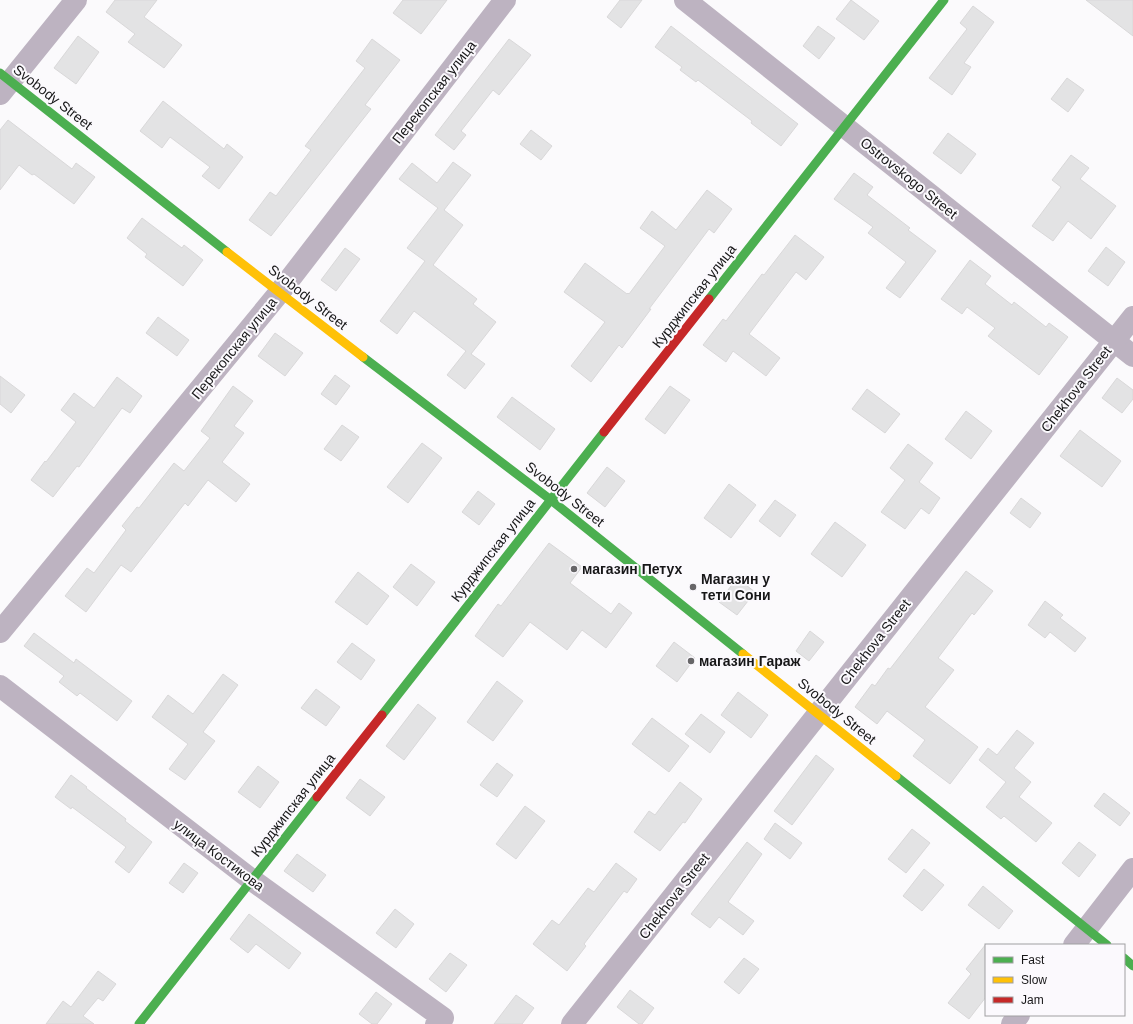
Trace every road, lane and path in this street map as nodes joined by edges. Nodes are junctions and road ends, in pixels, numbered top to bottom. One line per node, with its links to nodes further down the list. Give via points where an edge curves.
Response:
1 (76, 0): 5 (street)
2 (505, 0): 7 (street, Перекопская улица)
3 (685, 0): 6 (street, Ostrovskogo Street)
4 (944, 0): 6 (street, Курджипская улица)
5 (3, 83): 7 (street, Svobody Street)
6 (845, 126): 9 (street, Ostrovskogo Street); 11 (street, Курджипская улица)
7 (279, 293): 11 (street, Svobody Street); 12 (street, Перекопская улица)
8 (1133, 317): 9 (street, Chekhova Street)
9 (1114, 341): 10 (street, Ostrovskogo Street); 14 (street, Chekhova Street)
10 (1133, 356)
11 (550, 500): 14 (street, Svobody Street); 16 (street, Курджипская улица)
12 (0, 632)
13 (0, 686): 16 (street, улица Костикова)
14 (818, 714): 17 (street, Svobody Street); 24 (street, Chekhova Street)
15 (1133, 869): 17 (street)
16 (252, 880): 22 (street, улица Костикова); 23 (street, Курджипская улица)
17 (1080, 937): 18 (street, Svobody Street)
18 (1104, 944)
19 (1125, 959): 20 (street)
20 (1133, 966)
21 (1018, 1016): 25 (street)
22 (440, 1021)
23 (139, 1024)
24 (572, 1024)
25 (1012, 1024)

